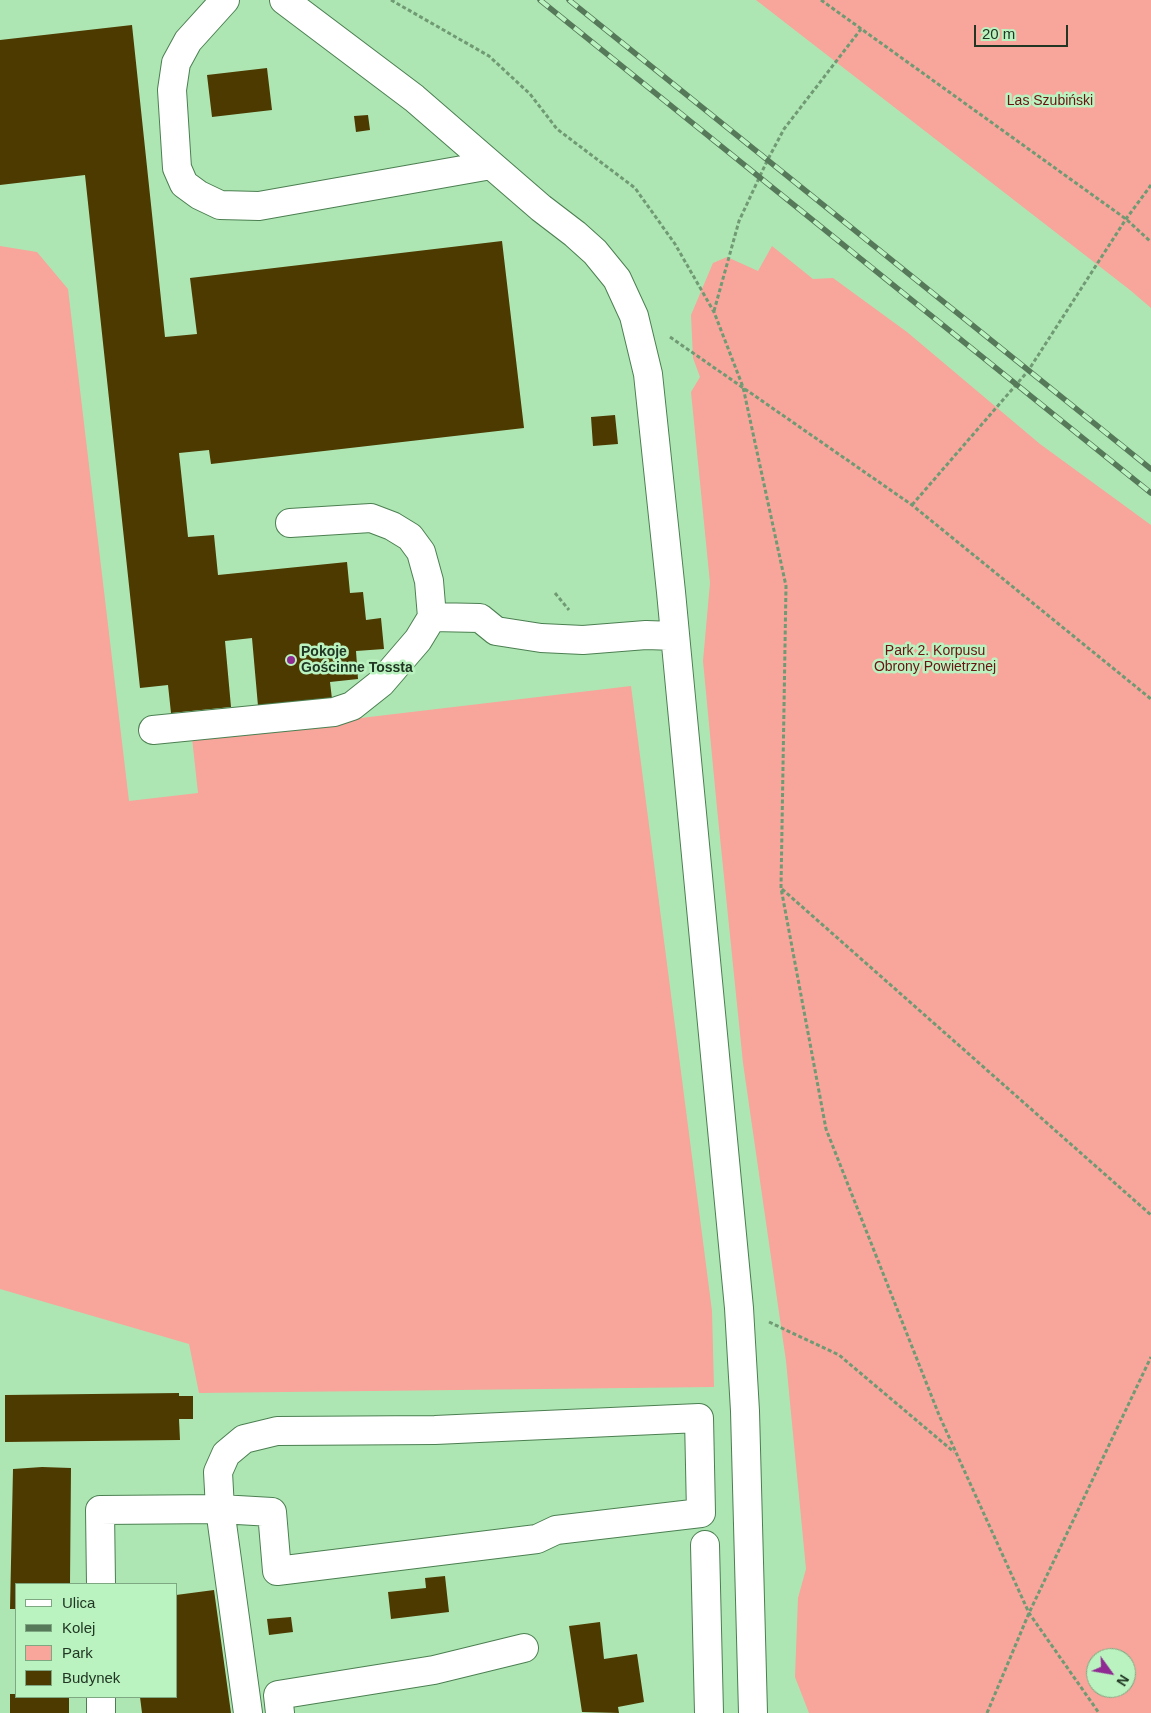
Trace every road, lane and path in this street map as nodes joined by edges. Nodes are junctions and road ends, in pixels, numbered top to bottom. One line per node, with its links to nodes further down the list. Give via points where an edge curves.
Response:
1 (225, 0): 6 (street, via 188,41 176,63 172,90 177,168 184,184 199,195 220,205 259,206)
2 (284, 0): 6 (street, via 414,98)
3 (391, 0): 10 (path, via 489,56 530,94 557,129 635,188 675,244)
4 (821, 0): 5 (path)
5 (861, 29): 8 (path); 10 (path, via 784,129 767,160 739,221)
6 (490, 165): 16 (street, via 595,252 616,279 634,316 648,374)
7 (1151, 185): 8 (path)
8 (1126, 219): 9 (path); 13 (path, via 1028,371)
9 (1151, 242)
10 (714, 312): 12 (path)
11 (670, 337): 12 (path)
12 (742, 387): 13 (path); 19 (path, via 786,586)
13 (912, 505): 17 (path)
14 (290, 523): 15 (street, via 371,518 410,537 421,552 429,581)
15 (432, 616): 16 (street, via 480,618 496,630 541,638 583,640); 18 (street, via 418,640 381,683 352,706 334,712)
16 (675, 636): 21 (street)
17 (1151, 699)
18 (153, 730)
19 (781, 888): 20 (path); 23 (path, via 826,1129)
20 (1151, 1215)
21 (739, 1308): 23 (path, via 839,1354); 34 (street)
22 (1151, 1357): 27 (path)
23 (956, 1454): 27 (path)
24 (220, 1509): 24 (street, via 218,1472 226,1454 244,1439 277,1431 444,1430 699,1418 701,1512 556,1530 536,1539 277,1571 272,1512); 26 (street, via 100,1510); 31 (street)
25 (705, 1545): 33 (street)
26 (101, 1583)
27 (1028, 1613): 35 (path); 36 (path)
28 (524, 1648): 32 (street, via 434,1670 278,1695)
29 (101, 1698): 30 (street)
30 (101, 1713)
31 (248, 1713)
32 (280, 1713)
33 (709, 1713)
34 (753, 1713)
35 (987, 1713)
36 (1099, 1713)

